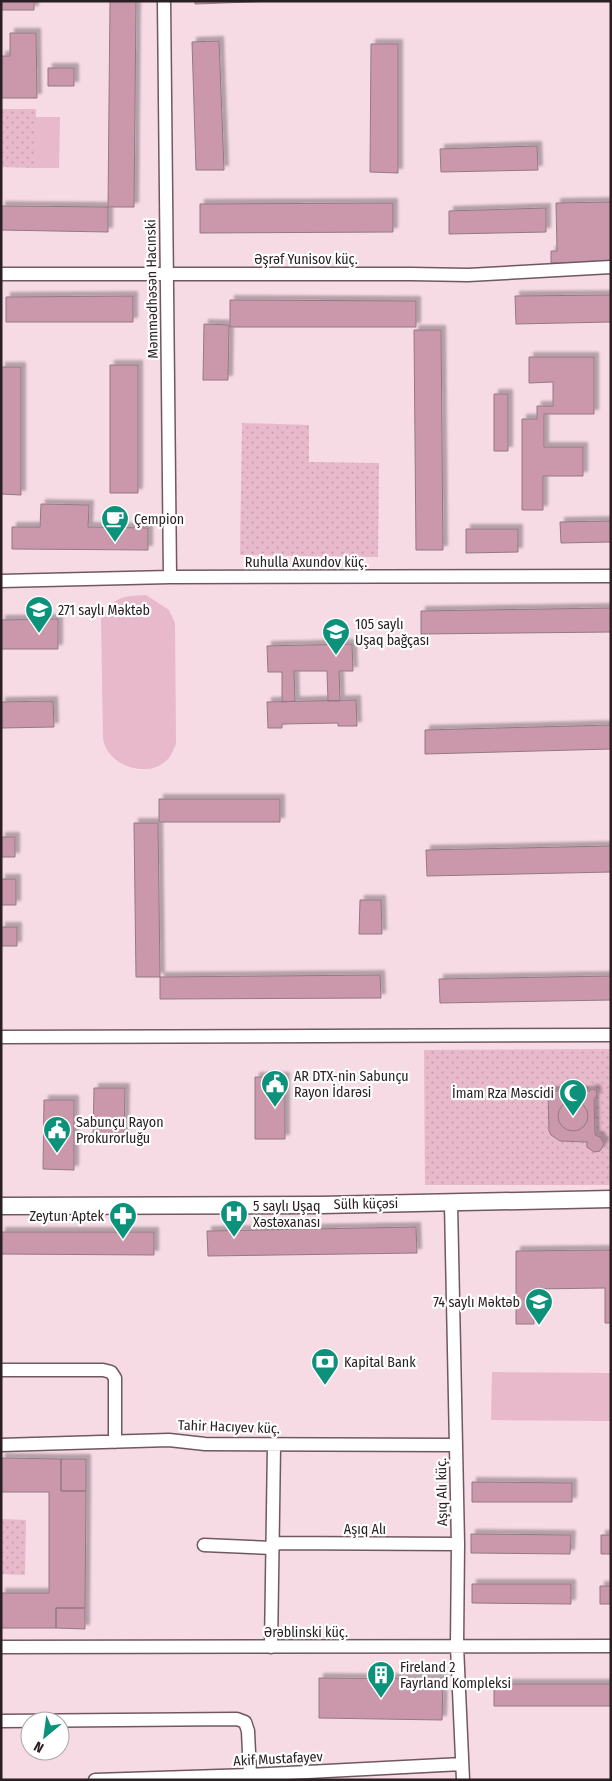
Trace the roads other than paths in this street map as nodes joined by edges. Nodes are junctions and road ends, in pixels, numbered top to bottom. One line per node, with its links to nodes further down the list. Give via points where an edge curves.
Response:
1 (164, 1): 4 (street, Məmmədhəsən Hacınski)
2 (611, 267): 4 (street, Əşrəf Yunisov küç., via 468,276)
3 (1, 274): 4 (street, Əşrəf Yunisov küç.)
4 (167, 275): 6 (street, Məmmədhəsən Hacınski)
5 (611, 576): 6 (street, Ruhulla Axundov küç.)
6 (170, 577): 7 (street, Ruhulla Axundov küç.)
7 (1, 581)
8 (611, 1035): 9 (street)
9 (1, 1037)
10 (611, 1199): 11 (street, Sülh küçəsi)
11 (451, 1203): 12 (street, Sülh küçəsi); 17 (street, Aşıq Alı küç.)
12 (1, 1206)
13 (1, 1370): 14 (street, via 111,1372 115,1378)
14 (115, 1442): 15 (street, Tahir Hacıyev küç.); 16 (street, Tahir Hacıyev küç., via 169,1440)
15 (1, 1445)
16 (274, 1445): 17 (street, Tahir Hacıyev küç.); 20 (street)
17 (456, 1445): 18 (street, Aşıq Alı küç.)
18 (458, 1544): 20 (street, Aşıq Alı); 21 (street, Aşıq Alı küç.)
19 (204, 1545): 20 (street, Aşıq Alı)
20 (272, 1546): 24 (street)
21 (457, 1646): 22 (street, Ərəblinski küç.); 24 (street, Ərəblinski küç.); 26 (street, Aşıq Alı küç.)
22 (611, 1646)
23 (1, 1647): 24 (street, Ərəblinski küç.)
24 (271, 1647)
25 (1, 1721): 27 (street, via 238,1719 245,1722 248,1731)
26 (462, 1764): 27 (street, Akif Mustafayev); 30 (street, Aşıq Alı küç.)
27 (250, 1776): 28 (street, Akif Mustafayev)
28 (196, 1779): 29 (street, Akif Mustafayev)
29 (95, 1780)
30 (463, 1780)

